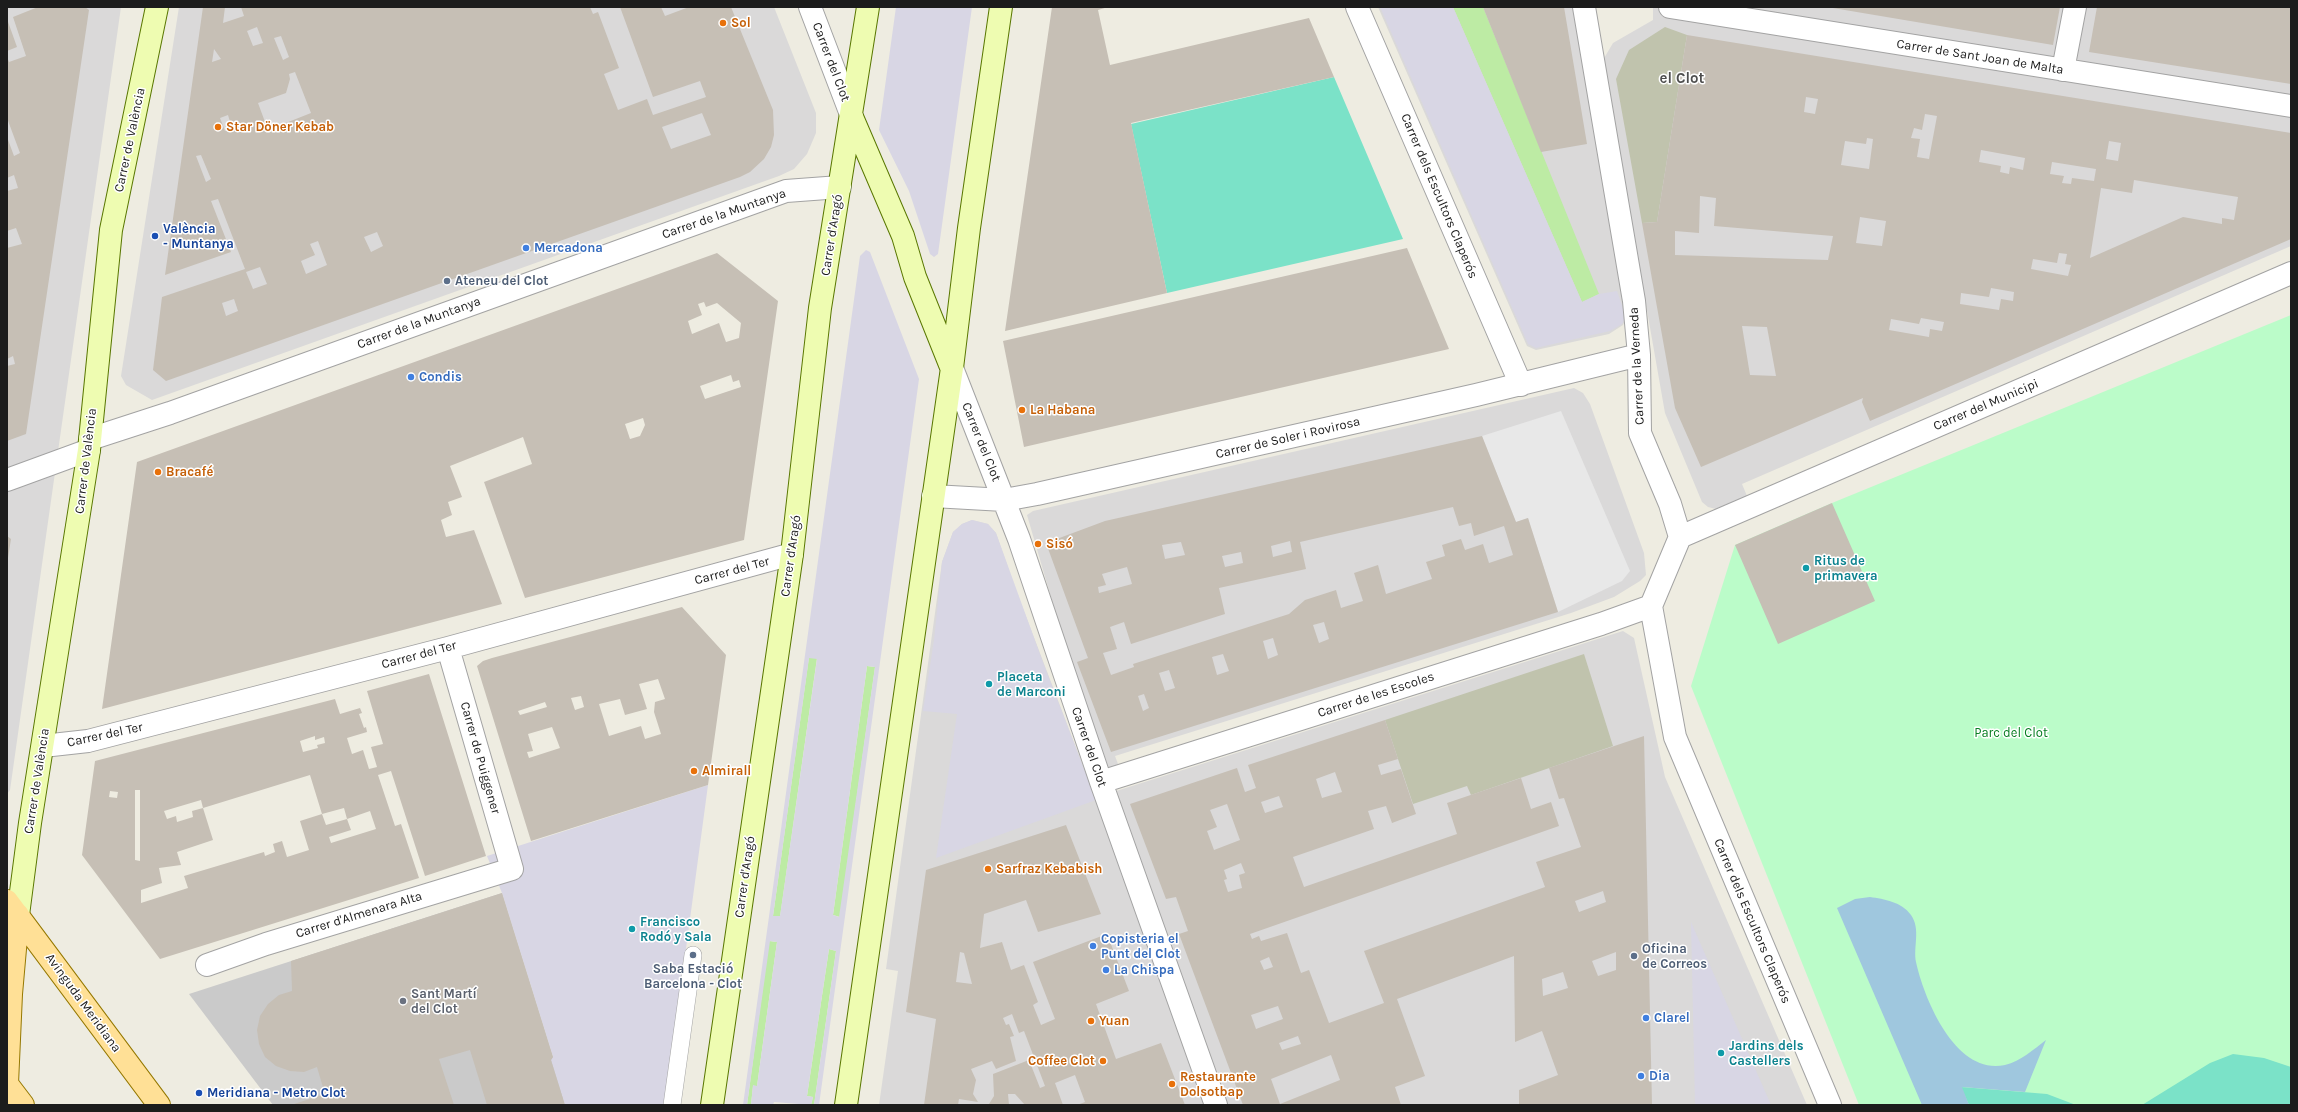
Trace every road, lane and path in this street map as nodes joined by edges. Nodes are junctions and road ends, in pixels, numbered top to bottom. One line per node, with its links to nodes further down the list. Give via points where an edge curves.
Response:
1 (157, 7): 17 (street, Carrer de València, via 111,230)
2 (810, 7): 11 (street, Carrer del Clot)
3 (868, 7): 11 (street, Carrer d'Aragó)
4 (1001, 7): 15 (street)
5 (1357, 7): 16 (street, Carrer dels Escultors Claperós)
6 (1584, 7): 14 (street, Carrer de la Verneda, via 1634,300)
7 (1670, 7): 9 (street, Carrer de Sant Joan de Malta)
8 (2076, 7): 9 (street)
9 (2063, 70): 10 (street, Carrer de Sant Joan de Malta)
10 (2291, 106)
11 (852, 117): 12 (street, Carrer d'Aragó); 15 (street, via 902,236 920,291)
12 (840, 187): 17 (street, Carrer de la Muntanya, via 786,191 177,410); 22 (street, Carrer d'Aragó, via 820,308)
13 (2291, 273): 21 (street, Carrer del Municipi)
14 (1639, 355): 16 (street, Carrer de Soler i Rovirosa); 21 (street, Carrer de la Verneda, via 1640,433 1670,504)
15 (952, 368): 19 (street); 20 (street, Carrer del Clot)
16 (1521, 385): 20 (street, Carrer de Soler i Rovirosa)
17 (90, 444): 18 (street, Carrer de la Muntanya); 25 (street, Carrer de València)
18 (7, 480)
19 (933, 496): 20 (street, Carrer de Soler i Rovirosa); 36 (street)
20 (1004, 500): 26 (street, Carrer del Clot)
21 (1680, 537): 23 (street)
22 (792, 554): 24 (street, Carrer del Ter); 35 (street, Carrer d'Aragó)
23 (1651, 606): 26 (street, Carrer de les Escoles); 38 (street, Carrer dels Escultors Claperós, via 1675,737)
24 (448, 648): 25 (street, Carrer del Ter, via 88,741); 27 (street, Carrer de Puiggener)
25 (44, 746): 28 (street, Carrer de València)
26 (1101, 782): 37 (street, Carrer del Clot)
27 (512, 869): 30 (street, Carrer d'Almenara Alta, via 266,944)
28 (12, 908): 31 (main road); 33 (main road, Avinguda Meridiana)
29 (693, 955): 34 (lane)
30 (207, 965)
31 (7, 1085): 32 (main road)
32 (23, 1105)
33 (159, 1105)
34 (672, 1105)
35 (712, 1105)
36 (846, 1105)
37 (1216, 1105)
38 (1830, 1105)

